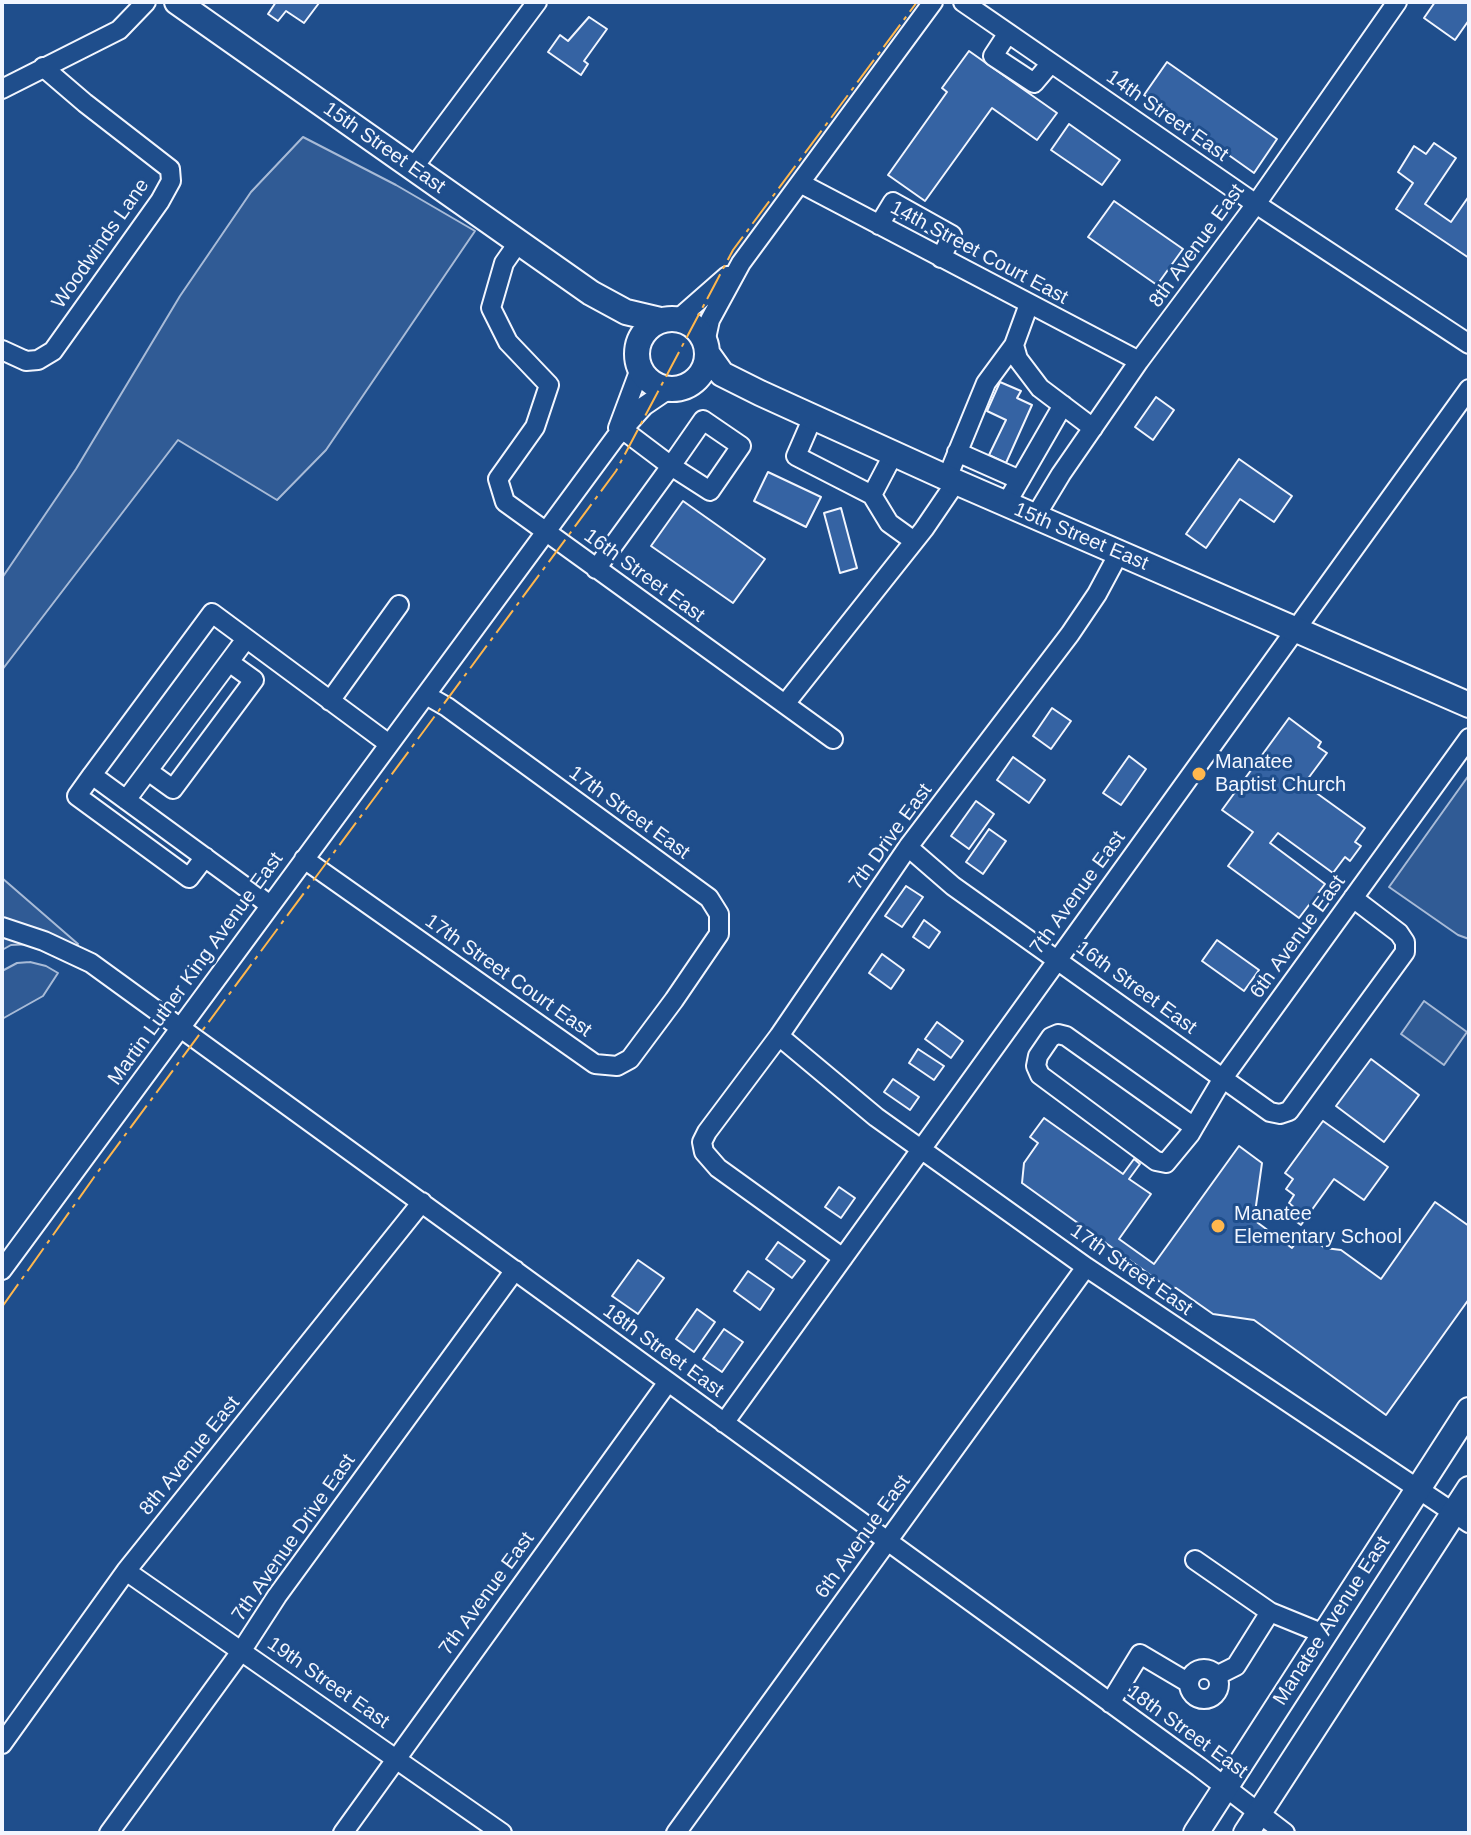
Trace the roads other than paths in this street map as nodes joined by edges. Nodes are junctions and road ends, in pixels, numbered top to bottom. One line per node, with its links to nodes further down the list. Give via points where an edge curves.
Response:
1 (146, 2): 10 (street, via 119,30)
2 (177, 2): 7 (main road, 15th Street East)
3 (537, 2): 12 (street)
4 (933, 2): 13 (street)
5 (963, 2): 8 (street, 14th Street East)
6 (1397, 2): 14 (street, 8th Avenue East)
7 (205, 10): 12 (main road, 15th Street East)
8 (1008, 33): 9 (street, 14th Street East); 9 (street, via 993,56 1034,83)
9 (1051, 63): 14 (street, 14th Street East)
10 (43, 67): 11 (street); 25 (street, Woodwinds Lane, via 170,169 171,181 53,351 26,361)
11 (2, 89)
12 (413, 168): 16 (main road, 15th Street East)
13 (800, 183): 15 (street, 14th Street Court East); 18 (street)
14 (1256, 204): 22 (street, 14th Street East); 27 (street, 8th Avenue East)
15 (879, 225): 17 (street, 14th Street Court East); 17 (street, via 893,202 952,235)
16 (518, 243): 19 (main road, 15th Street East); 42 (street, 16th Street East, via 504,263 491,308 508,342 549,385 535,427 498,479 505,502)
17 (941, 258): 20 (street, 14th Street Court East)
18 (741, 263): 21 (street); 24 (street, via 710,320)
19 (591, 293): 21 (main road, 15th Street East, via 626,312); 26 (main road, 15th Street East, via 625,329)
20 (1029, 304): 23 (street); 27 (street, 14th Street Court East)
21 (669, 320): 24 (main road, via 695,327); 26 (main road, via 645,331)
22 (1469, 344)
23 (1014, 345): 30 (street, via 1040,388); 35 (street, via 986,383)
24 (706, 348): 28 (main road, via 703,370); 32 (main road, via 722,374)
25 (2, 350)
26 (639, 359): 28 (main road, via 654,384); 34 (street)
27 (1139, 361): 33 (street, 8th Avenue East)
28 (680, 385): 31 (main road, 15th Street East, via 739,397); 34 (street, via 644,406)
29 (1469, 389): 47 (street, 7th Avenue East)
30 (1063, 405): 33 (street); 38 (street)
31 (809, 426): 32 (main road, 15th Street East, via 821,432); 39 (street, via 796,456)
32 (834, 426): 36 (main road, 15th Street East)
33 (1093, 428): 41 (street, 8th Avenue East)
34 (618, 434): 42 (street, Martin Luther King Avenue East); 45 (street, via 671,466)
35 (957, 452): 37 (street); 38 (street)
36 (894, 453): 37 (main road, 15th Street East); 39 (street)
37 (951, 480): 40 (main road, 15th Street East); 43 (street)
38 (1020, 480): 40 (street)
39 (872, 495): 43 (street, via 889,523)
40 (1006, 504): 41 (main road, 15th Street East)
41 (1035, 517): 44 (main road, 15th Street East)
42 (545, 532): 45 (street, 16th Street East); 50 (street, Martin Luther King Avenue East)
43 (914, 541): 52 (street)
44 (1119, 553): 47 (main road, 15th Street East); 60 (street, 7th Drive East, via 1070,634)
45 (596, 569): 52 (street, 16th Street East)
46 (399, 605): 51 (street)
47 (1298, 630): 53 (main road, 15th Street East); 66 (street, 7th Avenue East)
48 (246, 639): 49 (street); 51 (street); 58 (street, via 212,613)
49 (229, 662): 57 (street); 57 (street, via 254,680 182,777 173,789)
50 (426, 695): 56 (street, Martin Luther King Avenue East); 67 (street, 17th Street East, via 709,898 719,914 719,934)
51 (330, 701): 56 (street)
52 (785, 704): 55 (street, 16th Street East)
53 (1469, 705)
54 (1469, 738): 63 (street, 6th Avenue East)
55 (833, 739)
56 (389, 744): 62 (street, Martin Luther King Avenue East)
57 (148, 771): 59 (street)
58 (92, 775): 59 (street); 61 (street, via 77,796 189,878)
59 (126, 800): 61 (street)
60 (908, 847): 66 (street, 16th Street East, via 953,886); 69 (street, 7th Drive East)
61 (205, 857): 64 (street)
62 (304, 859): 64 (street, Martin Luther King Avenue East); 67 (street, 17th Street Court East, via 595,1064 617,1066 630,1059)
63 (1353, 898): 70 (street, 6th Avenue East); 70 (street, 16th Street East, via 1399,933 1405,952 1289,1111 1270,1112)
64 (270, 905): 68 (street, Martin Luther King Avenue East)
65 (2, 927): 68 (street, 18th Street East, via 91,963)
66 (1057, 959): 70 (street, 16th Street East); 72 (street, 7th Avenue East)
67 (674, 1000)
68 (180, 1028): 73 (street, 18th Street East); 76 (street, Martin Luther King Avenue East)
69 (779, 1036): 72 (street, 17th Street East); 74 (street, 7th Drive East, via 707,1132 702,1147 718,1168)
70 (1223, 1078): 71 (street, 6th Avenue East)
71 (1194, 1127): 71 (street, 6th Avenue East, via 1166,1163 1156,1161 1040,1075 1038,1056 1051,1037 1066,1036)
72 (922, 1148): 74 (street, 7th Avenue East); 75 (street, 17th Street East)
73 (422, 1202): 77 (street, 18th Street East); 86 (street, 8th Avenue East)
74 (843, 1258): 80 (street, 7th Avenue East)
75 (1086, 1267): 82 (street, 17th Street East); 84 (street, 6th Avenue East)
76 (2, 1270)
77 (515, 1270): 78 (street, 18th Street East); 89 (street, 7th Avenue Drive East)
78 (668, 1382): 80 (street, 18th Street East); 93 (street, 7th Avenue East)
79 (1469, 1410): 82 (main road, Manatee Avenue East)
80 (724, 1423): 84 (street, 18th Street East)
81 (1469, 1489): 83 (main road)
82 (1417, 1490): 83 (street, 17th Street East); 88 (main road, Manatee Avenue East)
83 (1461, 1518): 95 (main road)
84 (888, 1541): 90 (street, 18th Street East); 99 (street, 6th Avenue East)
85 (1195, 1560): 87 (street)
86 (126, 1571): 89 (street, 19th Street East); 91 (street, 8th Avenue East)
87 (1270, 1612): 88 (street); 90 (street, via 1236,1666 1218,1675 1201,1670 1189,1683 1140,1654)
88 (1324, 1634): 94 (main road, Manatee Avenue East)
89 (242, 1650): 93 (street, 19th Street East); 96 (street, 7th Avenue Drive East)
90 (1110, 1703): 94 (street, 18th Street East)
91 (8, 1724): 92 (street, 8th Avenue East)
92 (2, 1744)
93 (397, 1758): 97 (street, 7th Avenue East); 98 (street, 19th Street East)
94 (1226, 1787): 95 (street, 18th Street East); 100 (main road, Manatee Avenue East)
95 (1252, 1824): 101 (street, 18th Street East)
96 (109, 1833)
97 (343, 1833)
98 (502, 1833)
99 (676, 1833)
100 (1196, 1833)
101 (1285, 1833)

